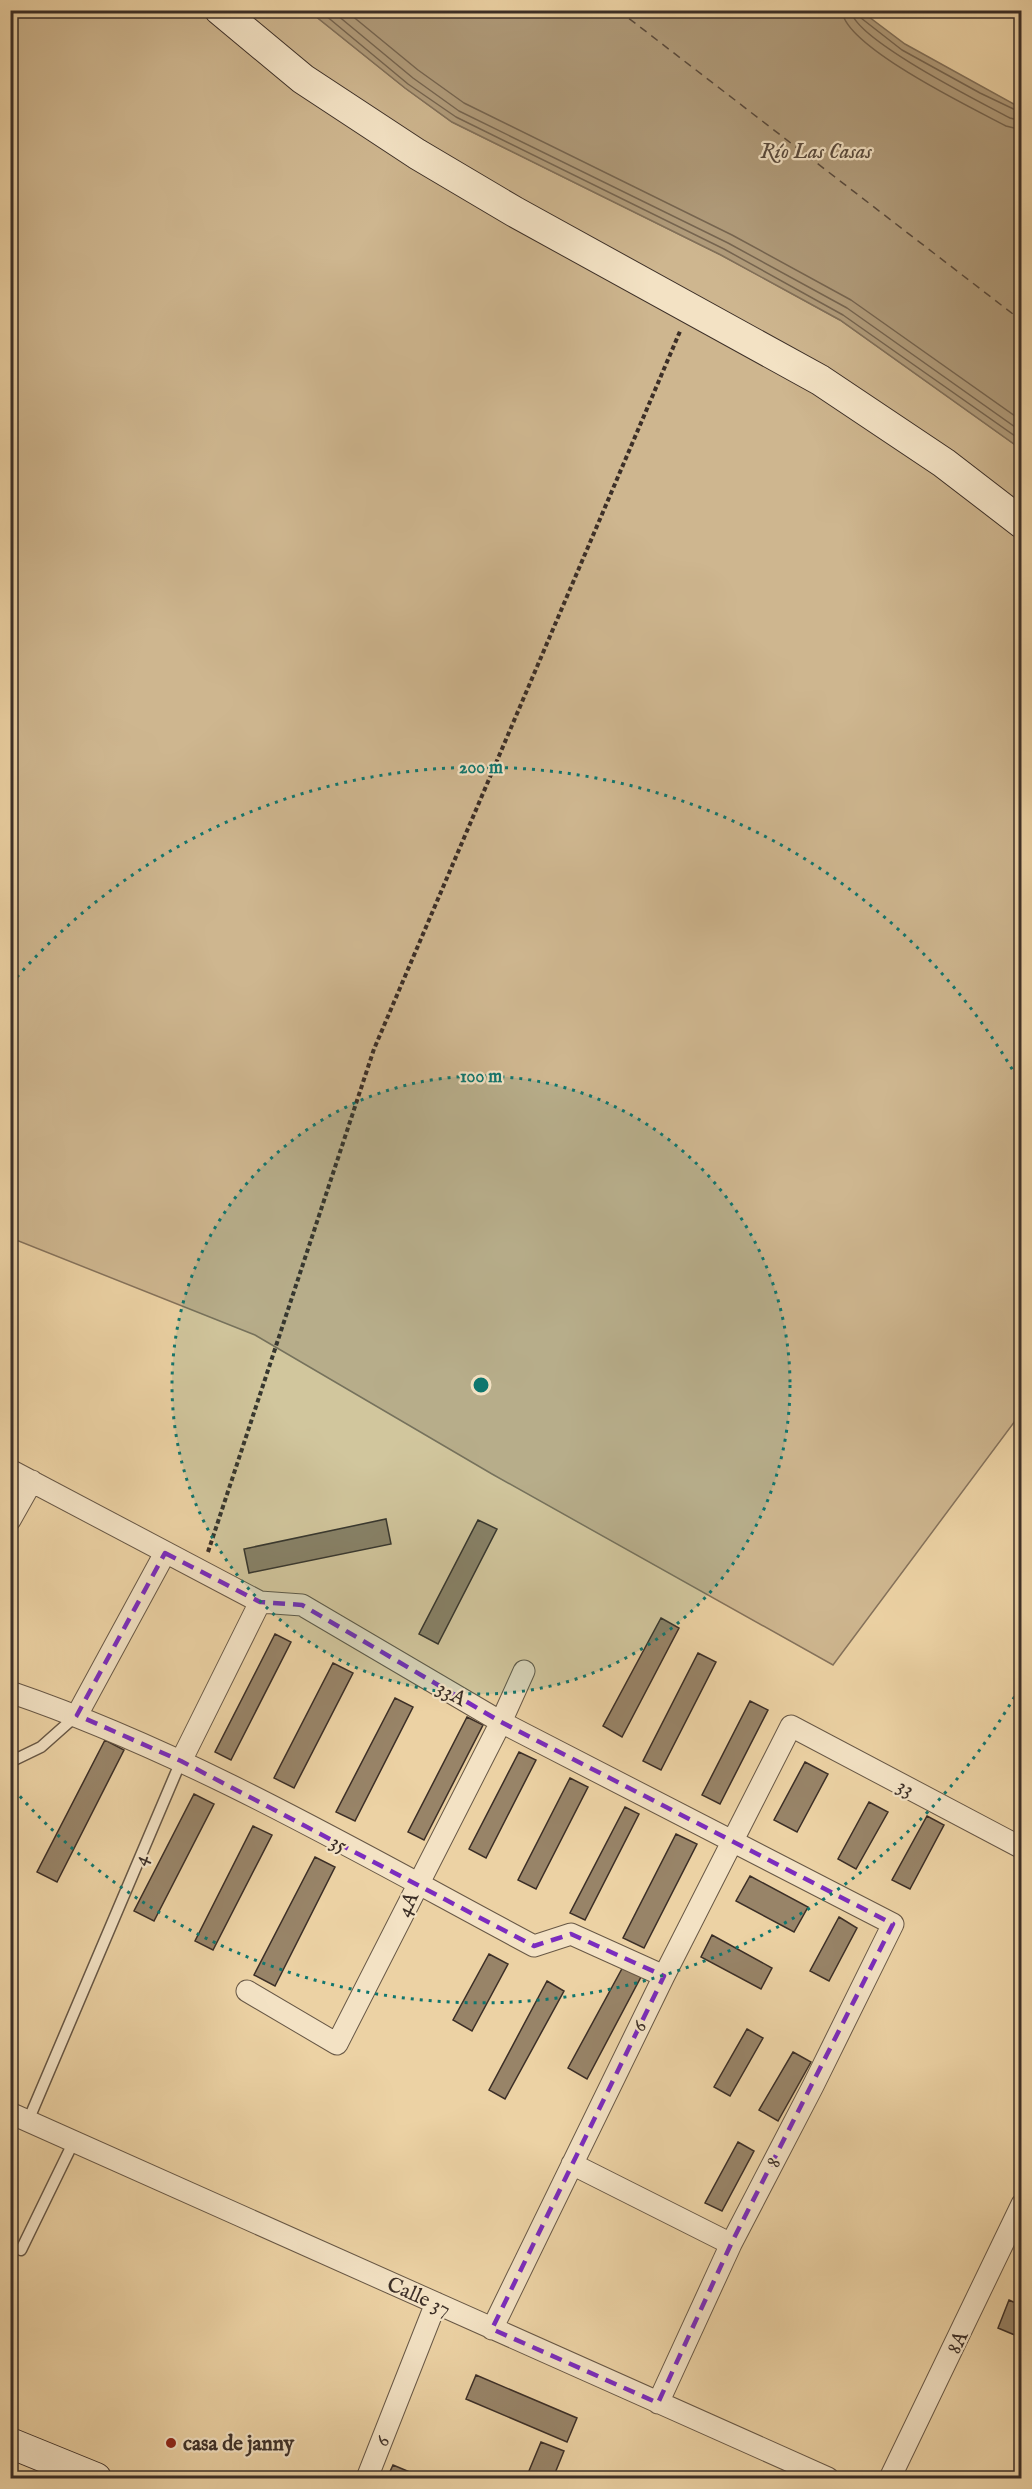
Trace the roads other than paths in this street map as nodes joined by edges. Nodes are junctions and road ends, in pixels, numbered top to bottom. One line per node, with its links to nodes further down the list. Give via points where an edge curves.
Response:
1 (220, 10): 2 (street, via 303,79 417,154 820,380 944,463)
2 (1022, 523)
3 (10, 1470): 4 (street, 33A)
4 (32, 1481): 5 (street); 6 (street, 33A)
5 (10, 1520)
6 (165, 1553): 7 (street, 33A); 10 (street)
7 (260, 1602): 11 (street, 33A, via 302,1605); 13 (street, 4)
8 (524, 1671): 11 (street, 4A)
9 (10, 1692): 10 (street, 35)
10 (77, 1714): 13 (street, 35); 14 (lane, via 41,1747)
11 (501, 1722): 15 (street, 33A); 17 (street, 4A)
12 (791, 1726): 15 (street, 6); 16 (street, 33)
13 (181, 1761): 17 (street, 35); 21 (lane, 4)
14 (10, 1762)
15 (730, 1842): 18 (street, 33A); 19 (street, 6)
16 (1022, 1848)
17 (417, 1884): 19 (street, 35, via 534,1946 571,1934); 20 (street, 4A, via 337,2044)
18 (893, 1924): 25 (street, 8)
19 (664, 1976): 23 (street, 6)
20 (247, 1991)
21 (19, 2117): 22 (street, Calle 37)
22 (74, 2141): 27 (lane); 28 (street, Calle 37)
23 (572, 2164): 25 (street); 29 (street, 6)
24 (1022, 2204): 26 (street, 8A)
25 (730, 2244): 30 (street, 8)
26 (1012, 2249): 35 (street, 8A)
27 (21, 2250)
28 (436, 2303): 29 (street, Calle 37); 33 (street, 6)
29 (492, 2329): 30 (street, Calle 37)
30 (658, 2403): 34 (street, Calle 37)
31 (10, 2443): 32 (street)
32 (96, 2478)
33 (367, 2478)
34 (828, 2478)
35 (890, 2478)

